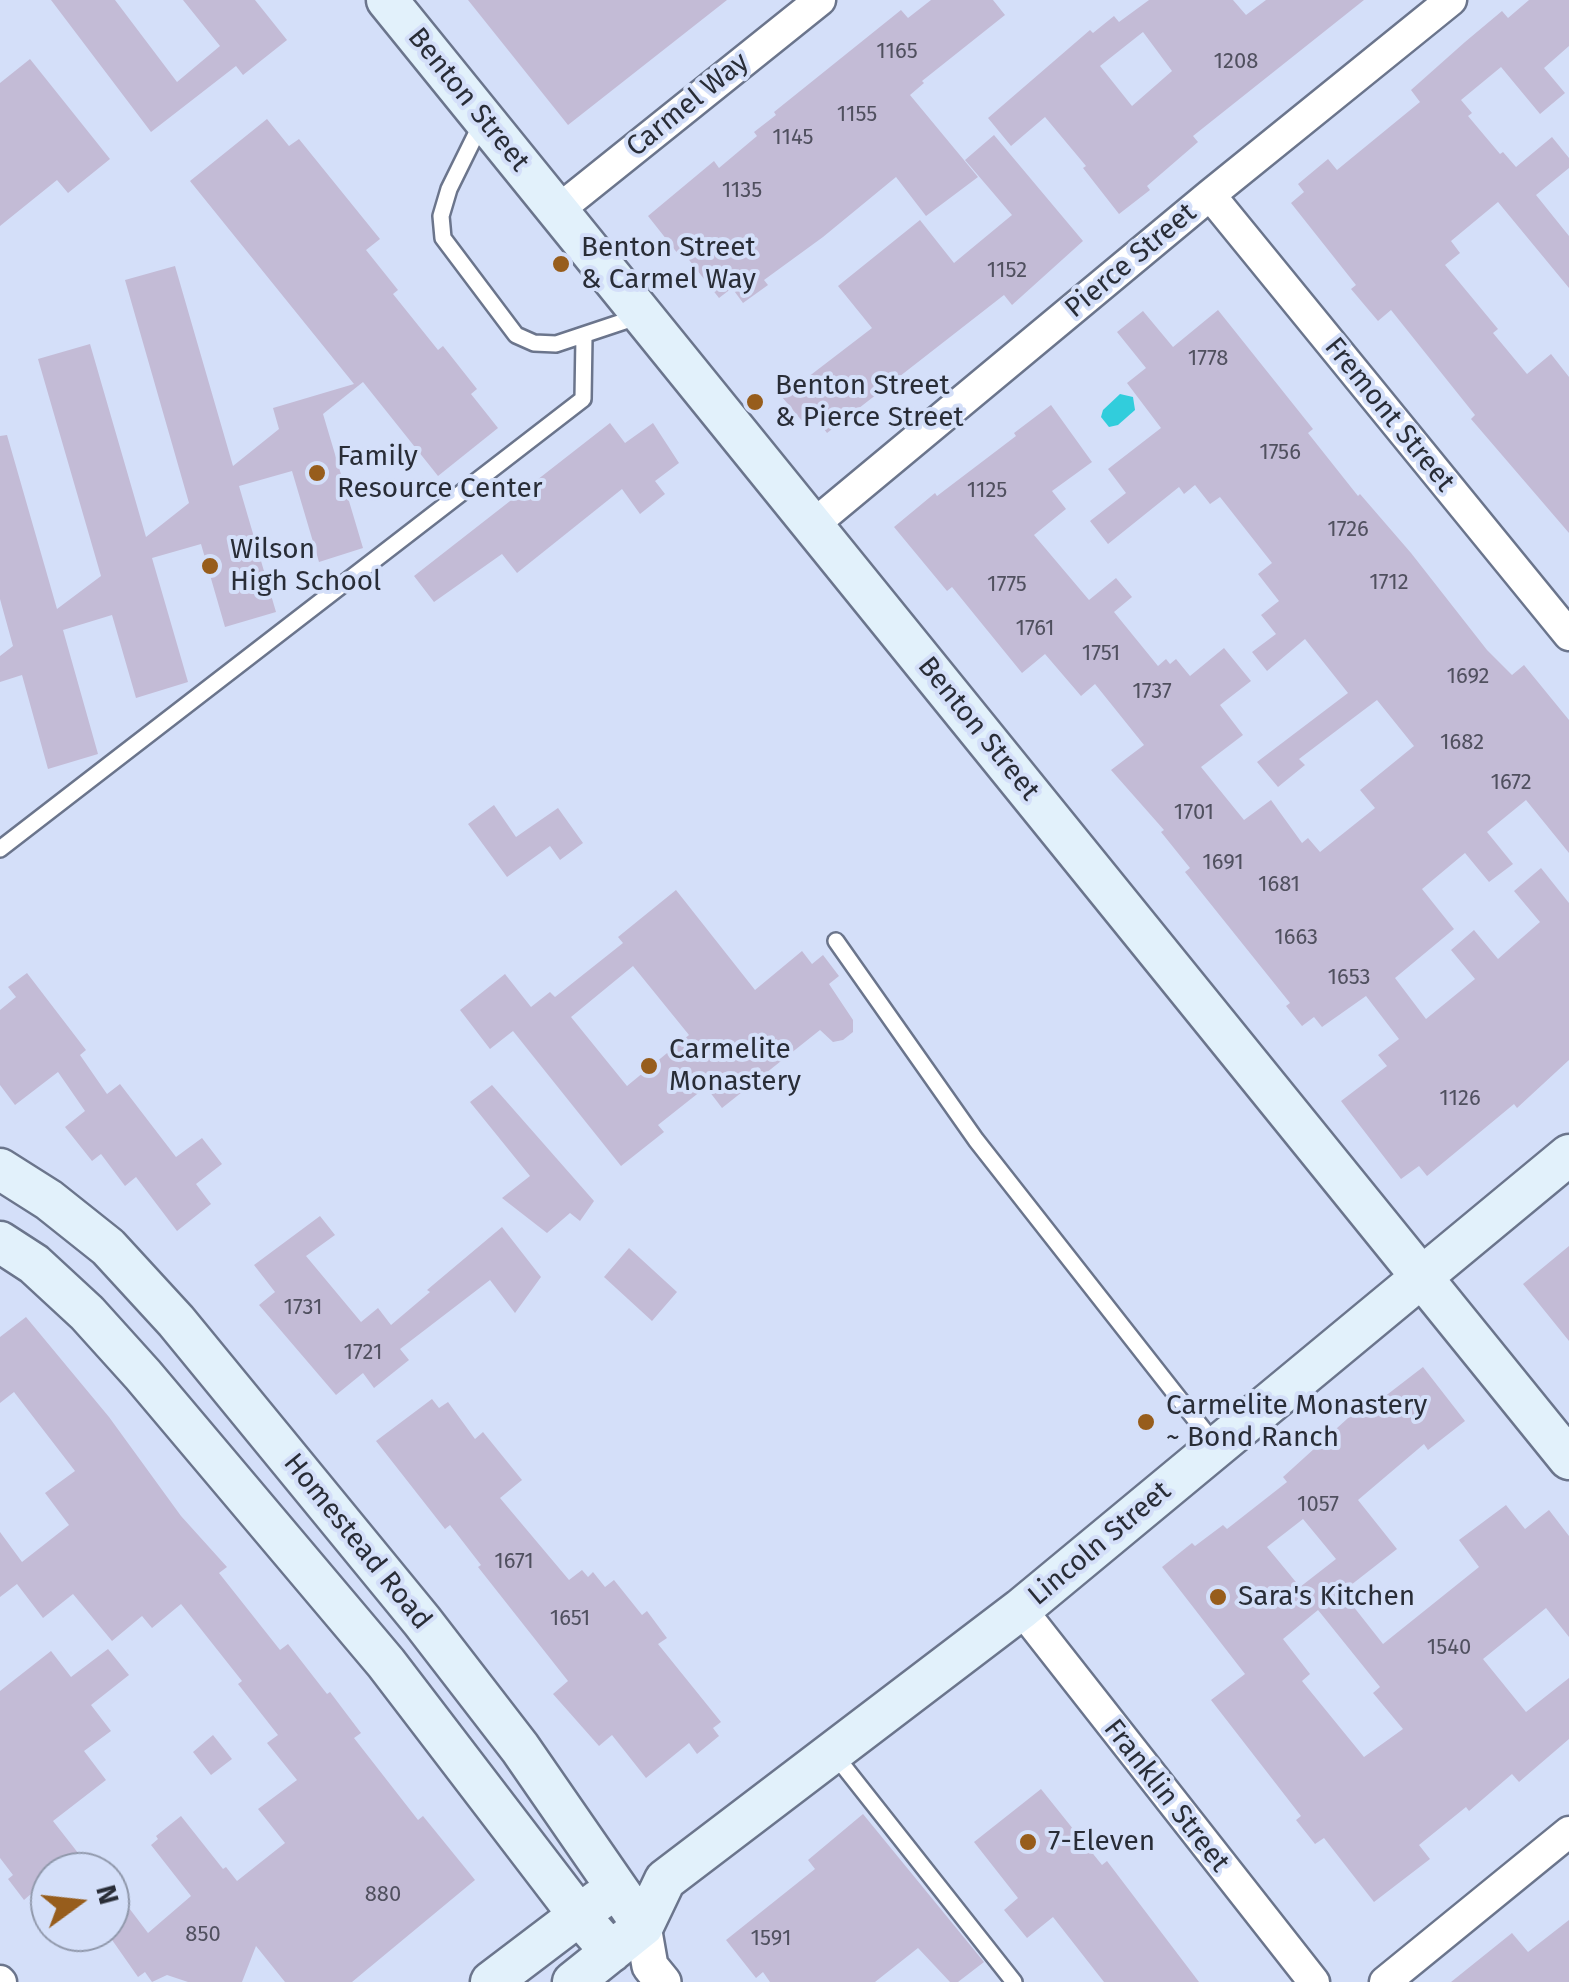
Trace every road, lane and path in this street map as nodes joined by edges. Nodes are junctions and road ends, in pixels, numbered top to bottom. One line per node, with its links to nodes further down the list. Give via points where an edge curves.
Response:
1 (387, 0): 4 (main road, Benton Street)
2 (820, 0): 6 (street, Carmel Way)
3 (1452, 0): 5 (street, Pierce Street)
4 (484, 118): 6 (main road, Benton Street); 8 (lane, via 449,189 442,238 516,335 556,344)
5 (1210, 196): 9 (street, Pierce Street); 10 (street, Fremont Street)
6 (557, 211): 7 (main road, Benton Street)
7 (641, 316): 8 (lane); 9 (main road, Benton Street)
8 (584, 336): 11 (lane, via 583,399)
9 (813, 526): 16 (main road, Benton Street)
10 (1569, 636)
11 (0, 849)
12 (836, 942): 17 (lane, via 976,1140)
13 (1569, 1155): 16 (main road, Lincoln Street)
14 (0, 1169): 23 (main road, Homestead Road, via 108,1247 176,1321 422,1621)
15 (0, 1242): 24 (main road, Homestead Road, via 61,1288 144,1374 386,1663)
16 (1422, 1275): 17 (main road, Lincoln Street); 18 (main road, Benton Street)
17 (1216, 1447): 19 (main road, Lincoln Street)
18 (1569, 1459)
19 (1020, 1609): 20 (main road, Lincoln Street); 31 (street, Franklin Street)
20 (832, 1751): 22 (main road, Lincoln Street); 30 (lane)
21 (1569, 1832): 32 (street)
22 (666, 1880): 23 (main road, Lincoln Street); 25 (main road, Lincoln Street)
23 (616, 1887): 24 (main road); 25 (main road, Homestead Road)
24 (578, 1914): 26 (main road, Homestead Road); 28 (main road)
25 (643, 1926): 26 (main road, Lincoln Street); 27 (street, Homestead Road)
26 (610, 1952): 27 (street, Homestead Road); 29 (main road, Lincoln Street)
27 (656, 1974)
28 (490, 1982)
29 (573, 1982)
30 (1014, 1982)
31 (1314, 1982)
32 (1384, 1982)

